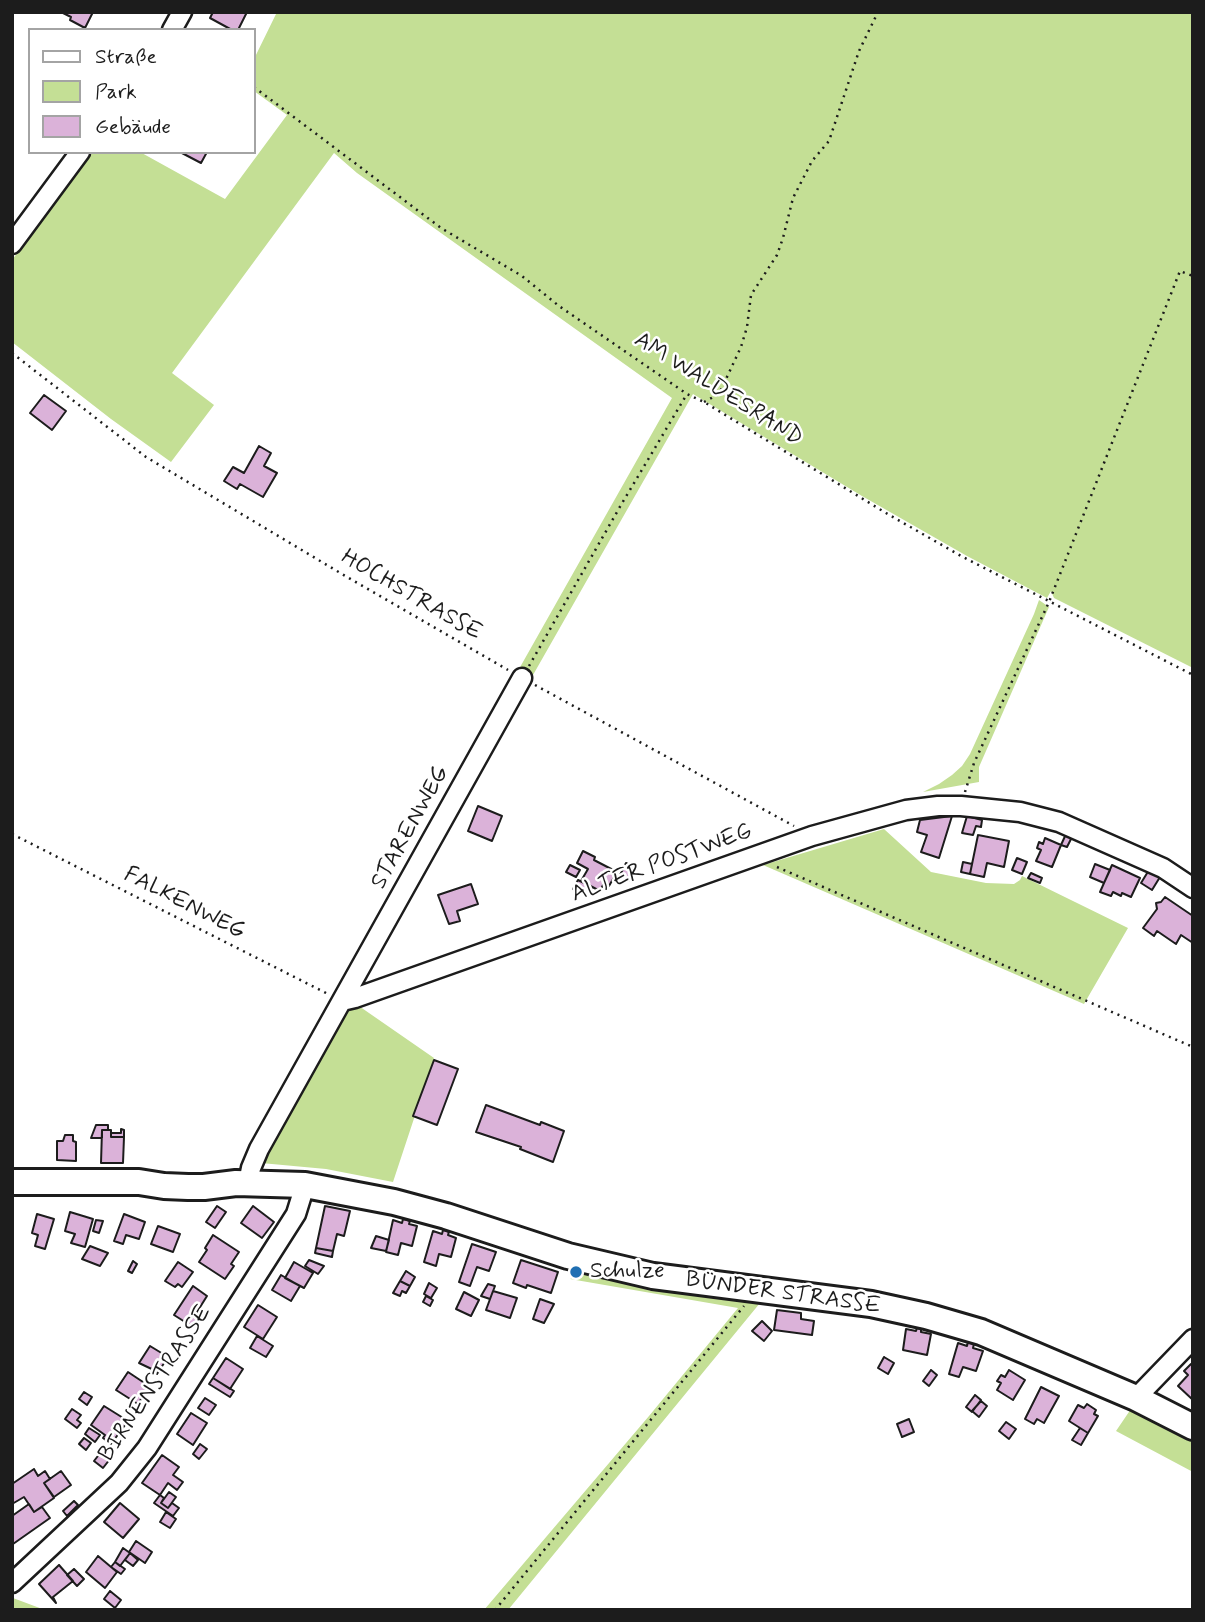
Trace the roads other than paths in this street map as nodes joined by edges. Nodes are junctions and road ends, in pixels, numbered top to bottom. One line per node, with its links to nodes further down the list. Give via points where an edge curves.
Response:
1 (182, 12): 2 (street)
2 (173, 28)
3 (79, 154): 4 (street)
4 (12, 244)
5 (522, 678): 7 (street, STARENWEG)
6 (1193, 888): 7 (street, ALTER POSTWEG, via 1163,868 1059,822 1020,812 961,806 906,810 812,836)
7 (342, 1001): 9 (street)
8 (12, 1182): 9 (main road, BÜNDER STRASSE, via 139,1182 165,1175 195,1175)
9 (242, 1183): 10 (main road, BÜNDER STRASSE)
10 (305, 1185): 12 (main road, BÜNDER STRASSE, via 394,1202 568,1256 653,1276 871,1304 926,1316 981,1332); 14 (street, BIRNENSTRASSE, via 296,1214 147,1448 119,1483)
11 (1193, 1339): 12 (street)
12 (1136, 1398): 13 (main road, BÜNDER STRASSE)
13 (1193, 1427)
14 (12, 1583)

